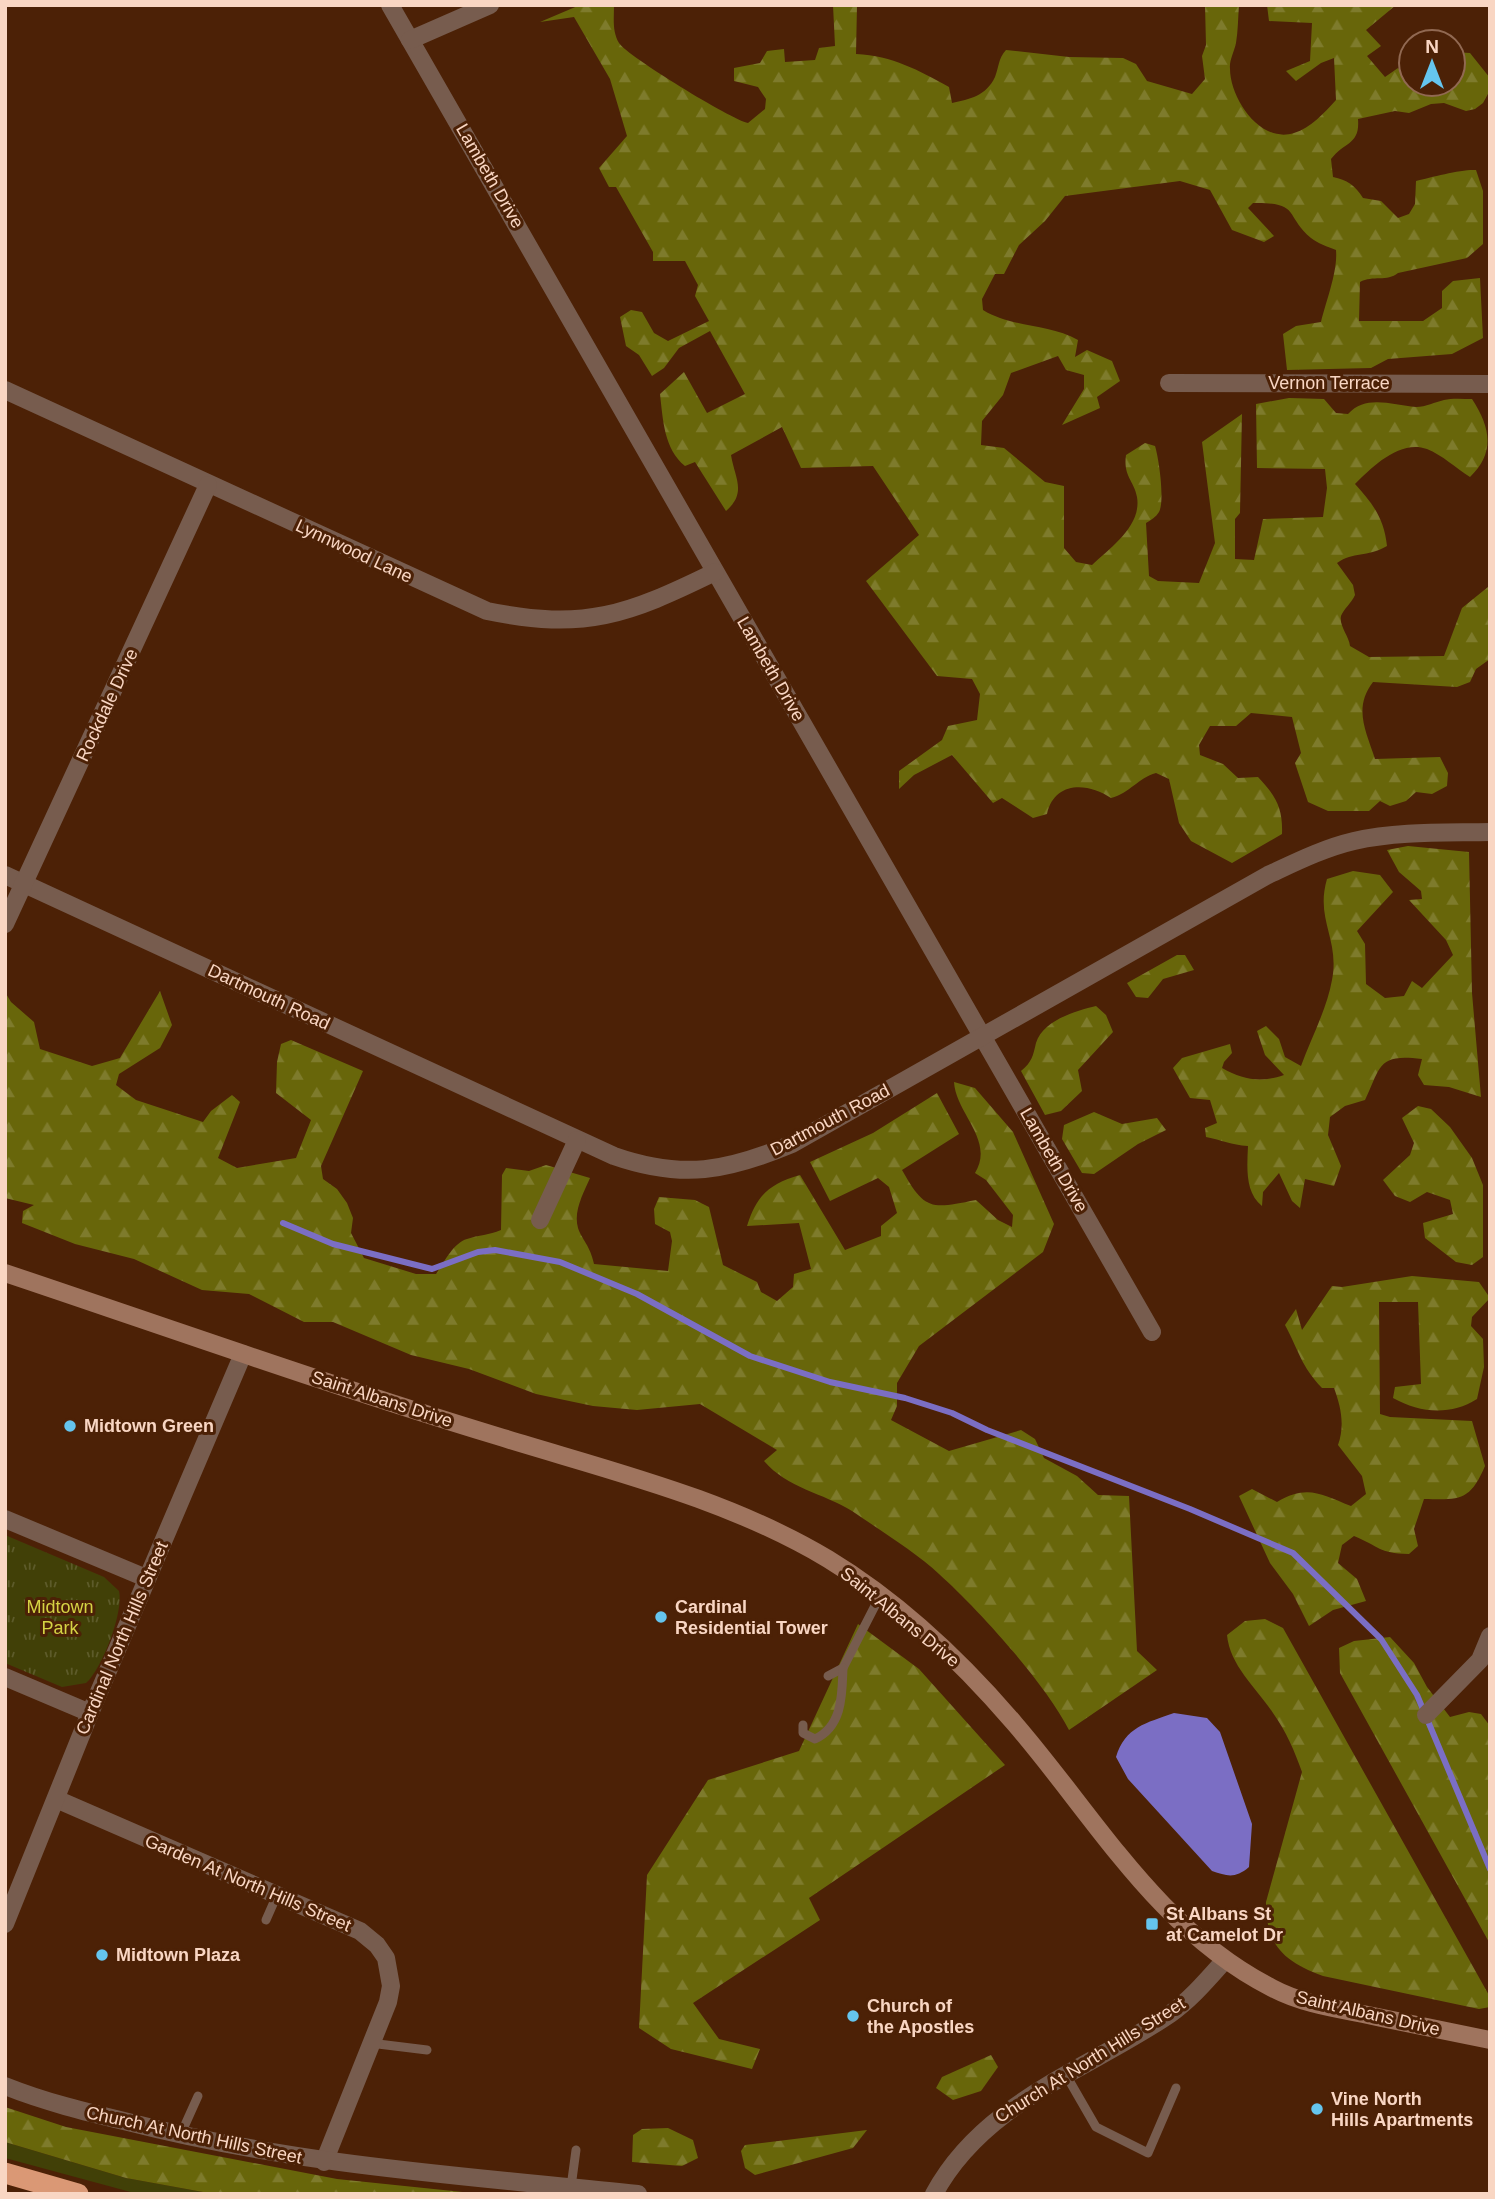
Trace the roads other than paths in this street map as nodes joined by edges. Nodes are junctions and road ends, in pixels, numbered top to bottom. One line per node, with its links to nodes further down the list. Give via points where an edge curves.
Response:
1 (390, 5): 3 (street, Lambeth Drive)
2 (490, 5): 3 (street)
3 (410, 40): 8 (street, Lambeth Drive)
4 (1169, 383): 5 (street, Vernon Terrace)
5 (1490, 384)
6 (5, 390): 7 (street, Lynnwood Lane)
7 (208, 485): 8 (street, Lynnwood Lane, via 450,596 486,611 523,618 596,619 650,603); 11 (street, Rockdale Drive)
8 (715, 572): 13 (street, Lambeth Drive)
9 (1490, 832): 13 (street, Dartmouth Road, via 1396,836 1355,841 1316,853 1268,875)
10 (5, 875): 11 (street, Dartmouth Road)
11 (23, 884): 12 (street, Rockdale Drive); 14 (street, Dartmouth Road)
12 (5, 924)
13 (983, 1034): 14 (street, Dartmouth Road, via 792,1144 736,1165 671,1171 643,1166); 17 (street, Lambeth Drive)
14 (577, 1140): 15 (street)
15 (540, 1220)
16 (5, 1273): 18 (street, Saint Albans Drive)
17 (1152, 1332)
18 (243, 1354): 20 (street, Cardinal North Hills Street); 21 (street, Saint Albans Drive, via 709,1502 828,1560)
19 (5, 1519): 20 (street)
20 (146, 1578): 26 (street, Cardinal North Hills Street)
21 (880, 1596): 23 (lane); 34 (street, Saint Albans Drive, via 948,1653 1015,1725 1126,1866)
22 (1490, 1636): 27 (street, via 1480,1660)
23 (843, 1668): 24 (lane); 28 (lane, via 842,1703 827,1733 815,1739 803,1733)
24 (828, 1676)
25 (5, 1677): 26 (street)
26 (90, 1713): 29 (street, Cardinal North Hills Street)
27 (1426, 1715)
28 (803, 1725)
29 (56, 1799): 30 (street, Cardinal North Hills Street); 31 (street, Garden At North Hills Street)
30 (11, 1894): 33 (street, Cardinal North Hills Street)
31 (277, 1895): 32 (lane); 36 (street, Garden At North Hills Street, via 359,1931 386,1958 391,1986 388,2002)
32 (266, 1920)
33 (5, 1924)
34 (1224, 1962): 35 (street, Saint Albans Drive, via 1275,1990 1313,2004); 38 (street, Church At North Hills Street, via 1172,2012)
35 (1490, 2040)
36 (370, 2043): 37 (lane); 44 (street, Garden At North Hills Street)
37 (427, 2050)
38 (1066, 2075): 40 (lane, via 1096,2127 1147,2153); 49 (street, Church At North Hills Street, via 982,2130)
39 (5, 2086): 42 (street, Church At North Hills Street)
40 (1176, 2088)
41 (198, 2096): 42 (lane)
42 (180, 2136): 44 (street, Church At North Hills Street)
43 (576, 2150): 46 (lane)
44 (324, 2162): 46 (street, Church At North Hills Street)
45 (5, 2173): 47 (highway)
46 (571, 2187): 48 (street, Church At North Hills Street)
47 (78, 2194)
48 (638, 2194)
49 (934, 2194)

